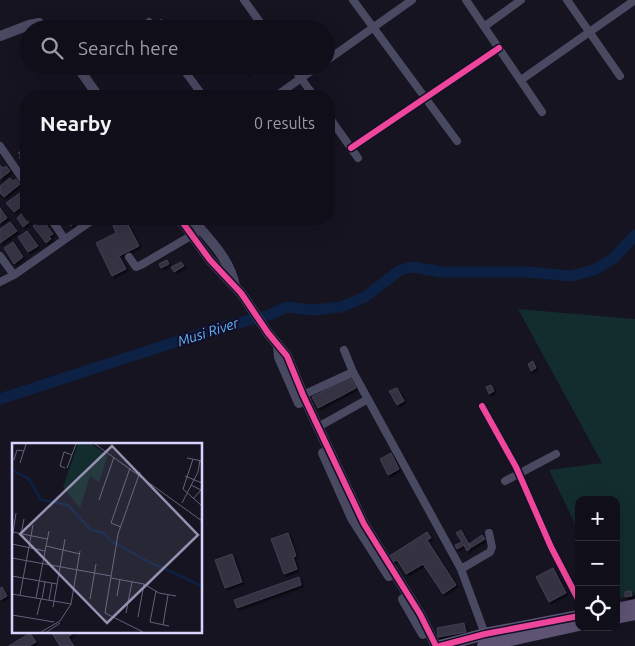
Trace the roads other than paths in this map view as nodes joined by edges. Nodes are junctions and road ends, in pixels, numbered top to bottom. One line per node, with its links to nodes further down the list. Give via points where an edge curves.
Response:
1 (244, 0): 8 (street)
2 (353, 0): 10 (street)
3 (412, 0): 10 (street)
4 (466, 0): 9 (street)
5 (521, 0): 9 (street)
6 (567, 0): 12 (street)
7 (633, 4): 12 (street)
8 (258, 20)
9 (485, 26): 14 (street)
10 (373, 27): 15 (street); 27 (street)
11 (20, 28): 13 (street)
12 (589, 32): 20 (street); 22 (street)
13 (0, 36)
14 (499, 48): 22 (street); 27 (street)
15 (335, 54)
16 (83, 75): 23 (street)
17 (188, 75): 24 (street)
18 (298, 75): 21 (street)
19 (306, 75): 21 (street)
20 (620, 76)
21 (301, 79): 25 (street); 26 (street)
22 (521, 80): 28 (street)
23 (94, 90)
24 (199, 90)
25 (285, 90)
26 (309, 90)
27 (426, 98): 30 (street); 32 (street)
28 (542, 112)
29 (335, 125): 32 (street)
30 (457, 141)
31 (0, 146): 34 (street)
32 (351, 148): 33 (street)
33 (358, 158)
34 (20, 175)
35 (55, 225): 41 (street)
36 (85, 225): 41 (street)
37 (184, 225): 40 (street)
38 (197, 225): 39 (street)
39 (201, 230): 40 (street); 46 (street, via 226,261)
40 (192, 236): 43 (street, via 142,265 136,267); 46 (street, via 225,278)
41 (64, 238): 44 (street)
42 (0, 256): 44 (street)
43 (129, 257)
44 (14, 275): 45 (street)
45 (0, 282)
46 (238, 289): 47 (street)
47 (278, 346): 50 (street, via 286,356); 55 (street, via 279,358)
48 (344, 350): 49 (street)
49 (353, 372): 50 (street); 51 (street)
50 (303, 395): 53 (street)
51 (368, 399): 53 (street); 59 (street)
52 (482, 406): 56 (street)
53 (318, 427): 55 (street)
54 (556, 454): 56 (street)
55 (331, 462): 63 (street, via 362,527)
56 (519, 474): 57 (street); 60 (street)
57 (505, 481)
58 (489, 533): 59 (street, via 490,552)
59 (460, 569): 68 (street)
60 (575, 593)
61 (635, 605): 62 (main road)
62 (620, 608)
63 (414, 610): 69 (street); 70 (street)
64 (635, 614): 66 (main road)
65 (575, 617): 68 (main road)
66 (620, 617)
67 (575, 626): 68 (main road)
68 (484, 640): 71 (main road)
69 (428, 646)
70 (436, 646)
71 (440, 646)

